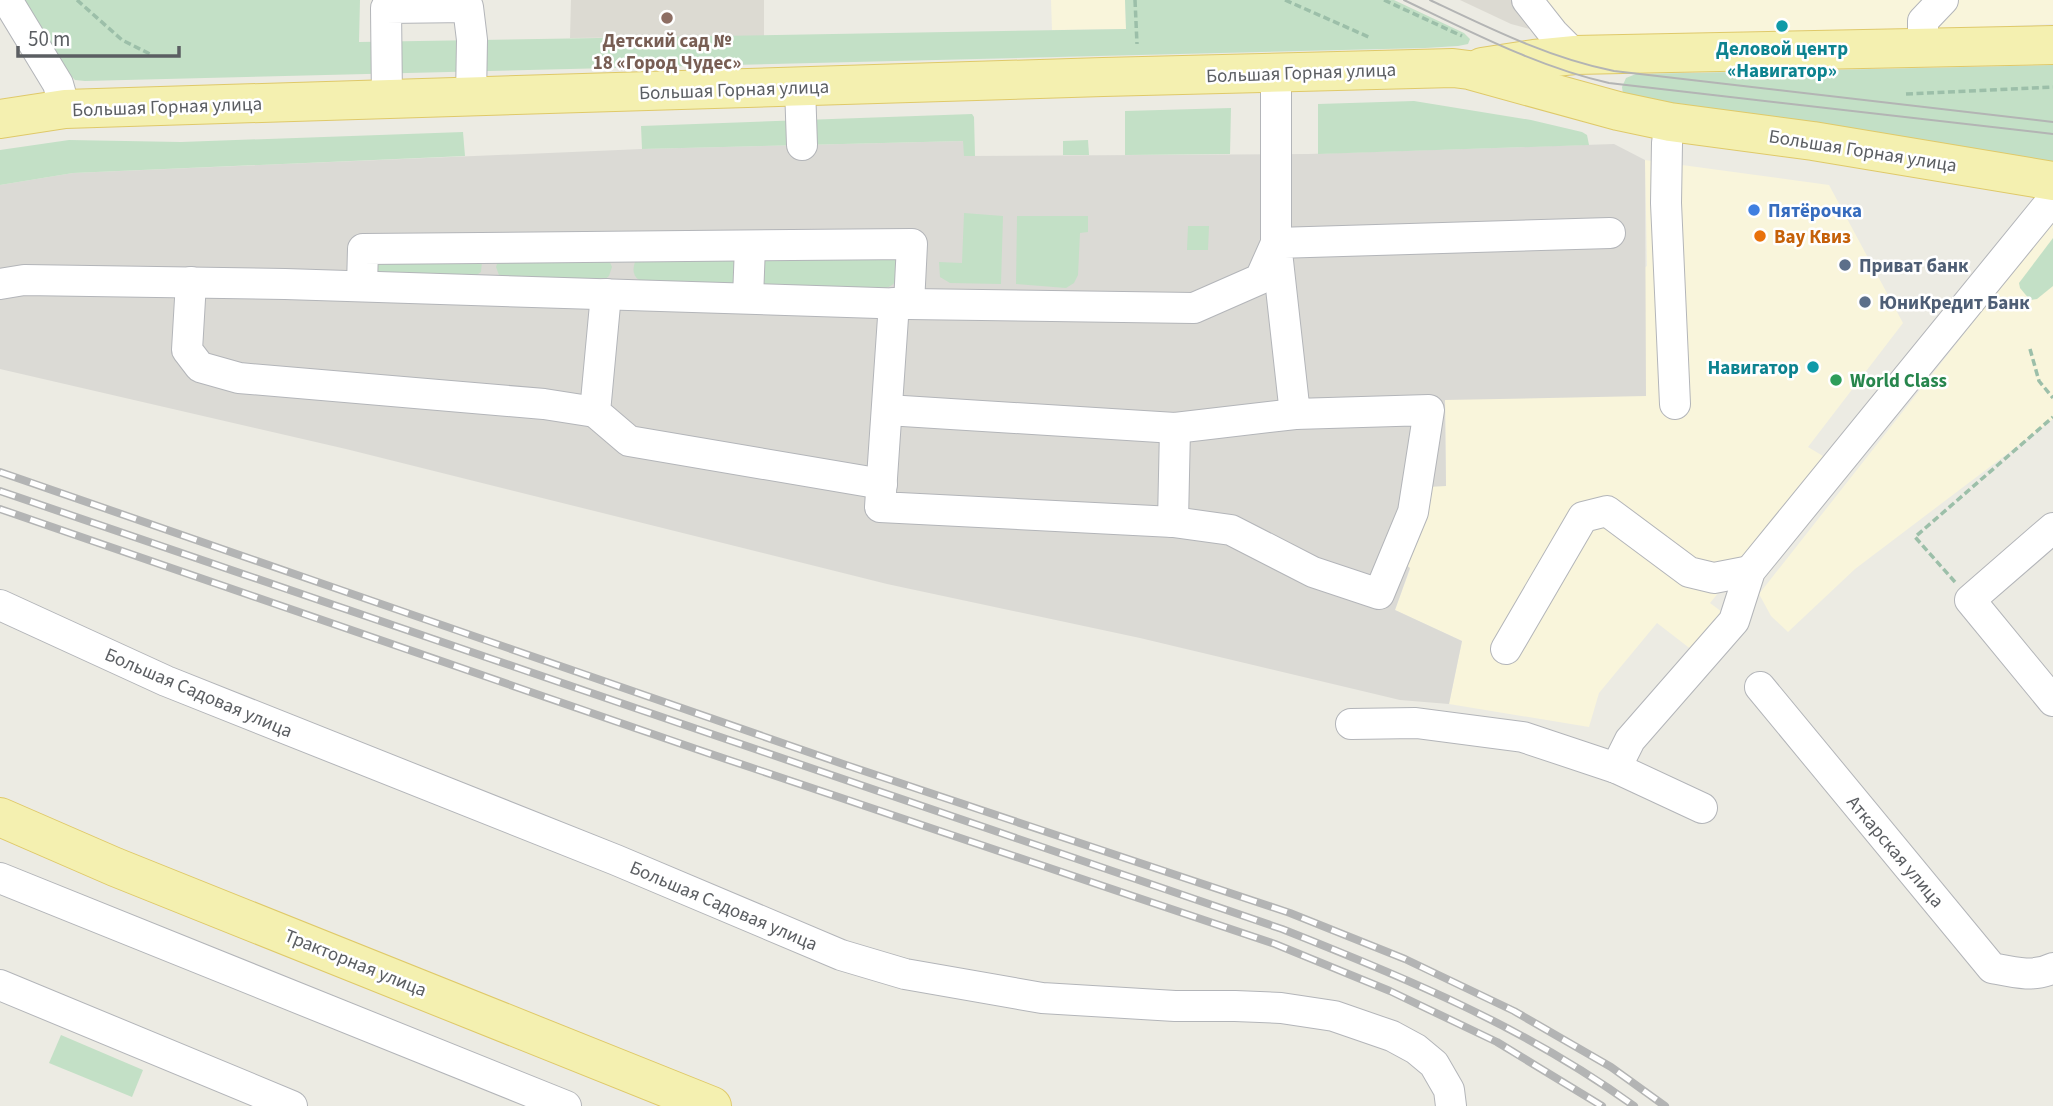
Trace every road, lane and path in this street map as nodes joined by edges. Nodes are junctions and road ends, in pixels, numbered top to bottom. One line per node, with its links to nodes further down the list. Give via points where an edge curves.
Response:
1 (7, 0): 21 (street, via 58,85)
2 (77, 0): 13 (path, via 122,40)
3 (1135, 0): 9 (path)
4 (1285, 0): 8 (path)
5 (1384, 0): 11 (path)
6 (1527, 0): 14 (street)
7 (1926, 17): 10 (main road, Большая Горная улица); 12 (main road, Большая Горная улица)
8 (1371, 38)
9 (1137, 44)
10 (2053, 45)
11 (1465, 53): 14 (main road, Большая Горная улица, via 1534,59); 15 (main road, Большая Горная улица, via 1413,68); 22 (main road, Большая Горная улица)
12 (1629, 54): 14 (main road, Большая Горная улица); 22 (main road, via 1609,83)
13 (152, 55)
14 (1576, 55)
15 (1276, 73): 16 (main road, Большая Горная улица); 29 (street)
16 (800, 87): 19 (main road, Большая Горная улица); 25 (street)
17 (2053, 87): 18 (path)
18 (1906, 94)
19 (471, 97): 20 (main road, Большая Горная улица); 20 (street, via 468,7 386,8)
20 (387, 100): 21 (main road, Большая Горная улица)
21 (65, 109): 23 (main road, Большая Горная улица)
22 (1618, 111): 24 (main road, Большая Горная улица)
23 (0, 119)
24 (1670, 122): 26 (main road, Большая Горная улица); 42 (street, via 1666,203)
25 (802, 145)
26 (2053, 181)
27 (2053, 199): 51 (street)
28 (1610, 233): 29 (street)
29 (1276, 243): 39 (street, via 1260,279 1194,307); 45 (street)
30 (750, 246): 31 (street); 38 (street); 39 (street, via 912,244)
31 (624, 247): 32 (street); 37 (street)
32 (490, 248): 35 (street, via 363,249); 36 (street)
33 (191, 282): 34 (street, via 24,279); 35 (street); 44 (street, via 187,350 200,367 239,378)
34 (0, 284)
35 (362, 286): 36 (street)
36 (489, 290): 37 (street)
37 (616, 294): 38 (street); 44 (street)
38 (748, 298): 39 (street)
39 (902, 303): 43 (street)
40 (2030, 349): 41 (path, via 2039,381)
41 (2052, 394)
42 (1675, 404)
43 (887, 410): 47 (street); 48 (street)
44 (596, 412): 48 (street, via 629,441)
45 (1295, 414): 47 (street); 49 (street, via 1429,410 1413,512 1379,594 1313,572 1231,530)
46 (2053, 417): 52 (path, via 1915,537)
47 (1175, 428): 49 (street)
48 (882, 484): 49 (street, via 880,507)
49 (1173, 522)
50 (2053, 528): 52 (street)
51 (1750, 571): 54 (street, via 1714,578 1689,572 1606,511 1583,517); 58 (street, via 1734,621 1630,740)
52 (1970, 600): 56 (street)
53 (0, 605): 67 (street, Большая Садовая улица, via 166,681 841,955 905,974 1042,998 1281,1008 1334,1016 1416,1049 1434,1065 1449,1090)
54 (1506, 649)
55 (1759, 687): 62 (street, Аткарская улица, via 1993,968 2022,974)
56 (2053, 701)
57 (1351, 724): 58 (street, via 1416,723 1523,737)
58 (1616, 768): 59 (street)
59 (1702, 808)
60 (0, 817): 66 (main road, Тракторная улица)
61 (0, 878): 65 (street)
62 (2053, 968)
63 (0, 985): 64 (street)
64 (292, 1106)
65 (566, 1106)
66 (712, 1106)
67 (1451, 1106)

